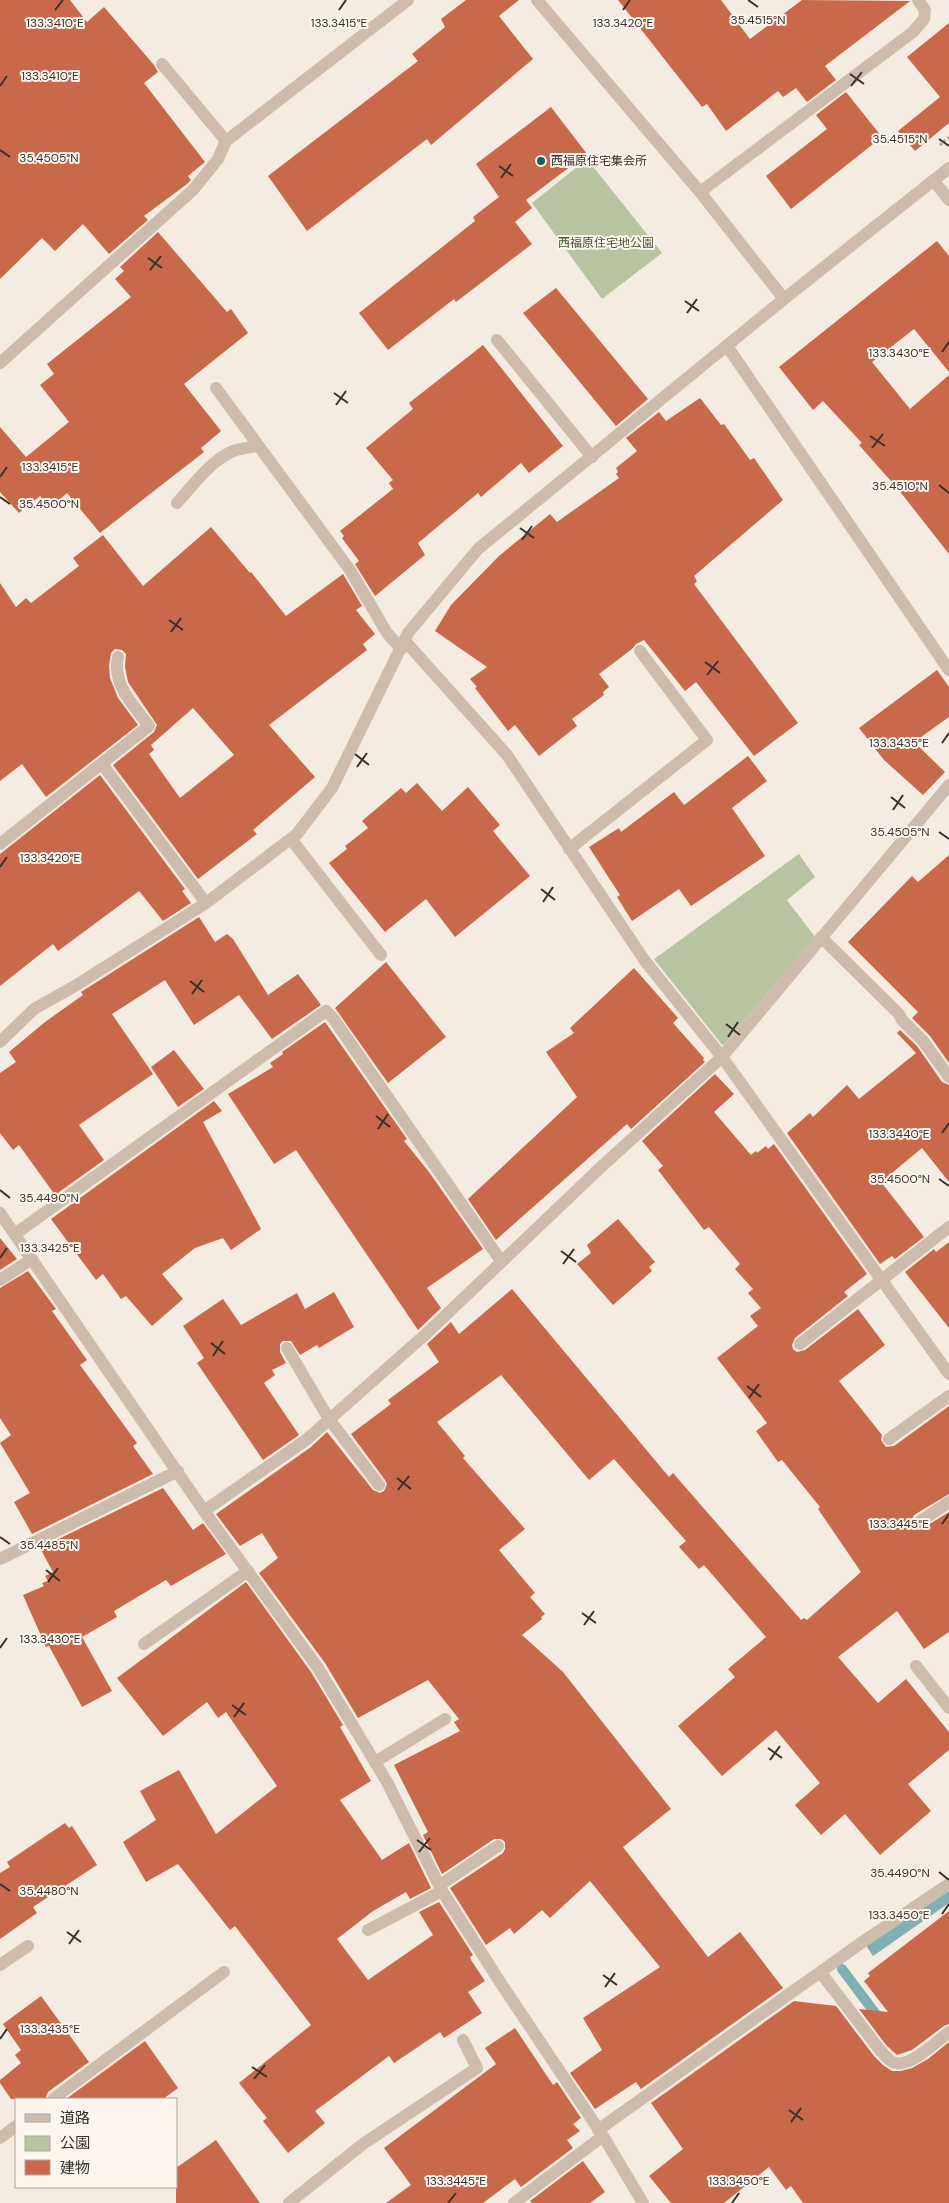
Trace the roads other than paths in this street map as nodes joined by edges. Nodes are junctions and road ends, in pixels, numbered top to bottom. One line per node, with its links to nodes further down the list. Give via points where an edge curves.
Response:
1 (408, 0): 5 (street)
2 (537, 0): 8 (street)
3 (918, 0): 8 (street, via 925,10 924,19 913,32)
4 (162, 64): 5 (street)
5 (226, 141): 13 (street, via 218,159 193,190)
6 (949, 168): 7 (street)
7 (934, 181): 9 (street); 10 (street)
8 (700, 192): 10 (street)
9 (949, 200)
10 (784, 299): 12 (street)
11 (496, 340): 16 (street)
12 (727, 346): 16 (street); 21 (street)
13 (0, 363)
14 (216, 388): 15 (street)
15 (257, 446): 17 (street, via 231,451 193,484); 18 (street, via 350,570 387,633)
16 (592, 457): 18 (street, via 478,550 408,633)
17 (177, 503)
18 (403, 645): 24 (street, via 332,788); 26 (street, via 507,755)
19 (640, 651): 26 (street, via 708,740)
20 (118, 657): 22 (street, via 118,683 149,726)
21 (949, 670)
22 (102, 764): 25 (street); 27 (street)
23 (949, 785): 28 (street)
24 (291, 839): 27 (street); 29 (street)
25 (0, 844)
26 (569, 849): 31 (street, via 645,961)
27 (206, 903): 30 (street, via 34,1009)
28 (821, 937): 31 (street); 32 (street, via 899,1014)
29 (381, 956)
30 (0, 1042)
31 (722, 1057): 37 (street); 39 (street)
32 (949, 1077)
33 (0, 1213): 35 (street)
34 (949, 1227): 39 (street)
35 (15, 1234): 36 (street); 37 (street, via 326,1011)
36 (32, 1259): 38 (street); 46 (street)
37 (502, 1261): 44 (street)
38 (0, 1280)
39 (881, 1280): 40 (street); 42 (street)
40 (800, 1344)
41 (286, 1348): 44 (street)
42 (949, 1374)
43 (949, 1396): 45 (street)
44 (329, 1419): 47 (street); 49 (street, via 306,1440)
45 (889, 1439)
46 (178, 1471): 49 (street); 51 (street)
47 (379, 1486)
48 (949, 1502): 50 (street)
49 (204, 1511): 52 (street)
50 (919, 1522)
51 (0, 1559)
52 (248, 1571): 53 (street); 57 (street, via 318,1668)
53 (144, 1644)
54 (916, 1666): 55 (street)
55 (949, 1708)
56 (445, 1719): 57 (street)
57 (375, 1762): 60 (street)
58 (498, 1846): 60 (street)
59 (949, 1884): 65 (street)
60 (441, 1888): 61 (street); 70 (street)
61 (368, 1930)
62 (28, 1946): 63 (street)
63 (0, 1965)
64 (224, 1972): 68 (street)
65 (822, 1973): 66 (street, via 880,2050 895,2063 917,2056); 70 (street)
66 (949, 2032)
67 (463, 2040): 72 (street, via 477,2068 363,2144)
68 (54, 2098)
69 (15, 2127): 71 (street)
70 (600, 2133): 73 (street); 74 (street)
71 (0, 2138)
72 (289, 2203)
73 (514, 2203)
74 (644, 2203)

